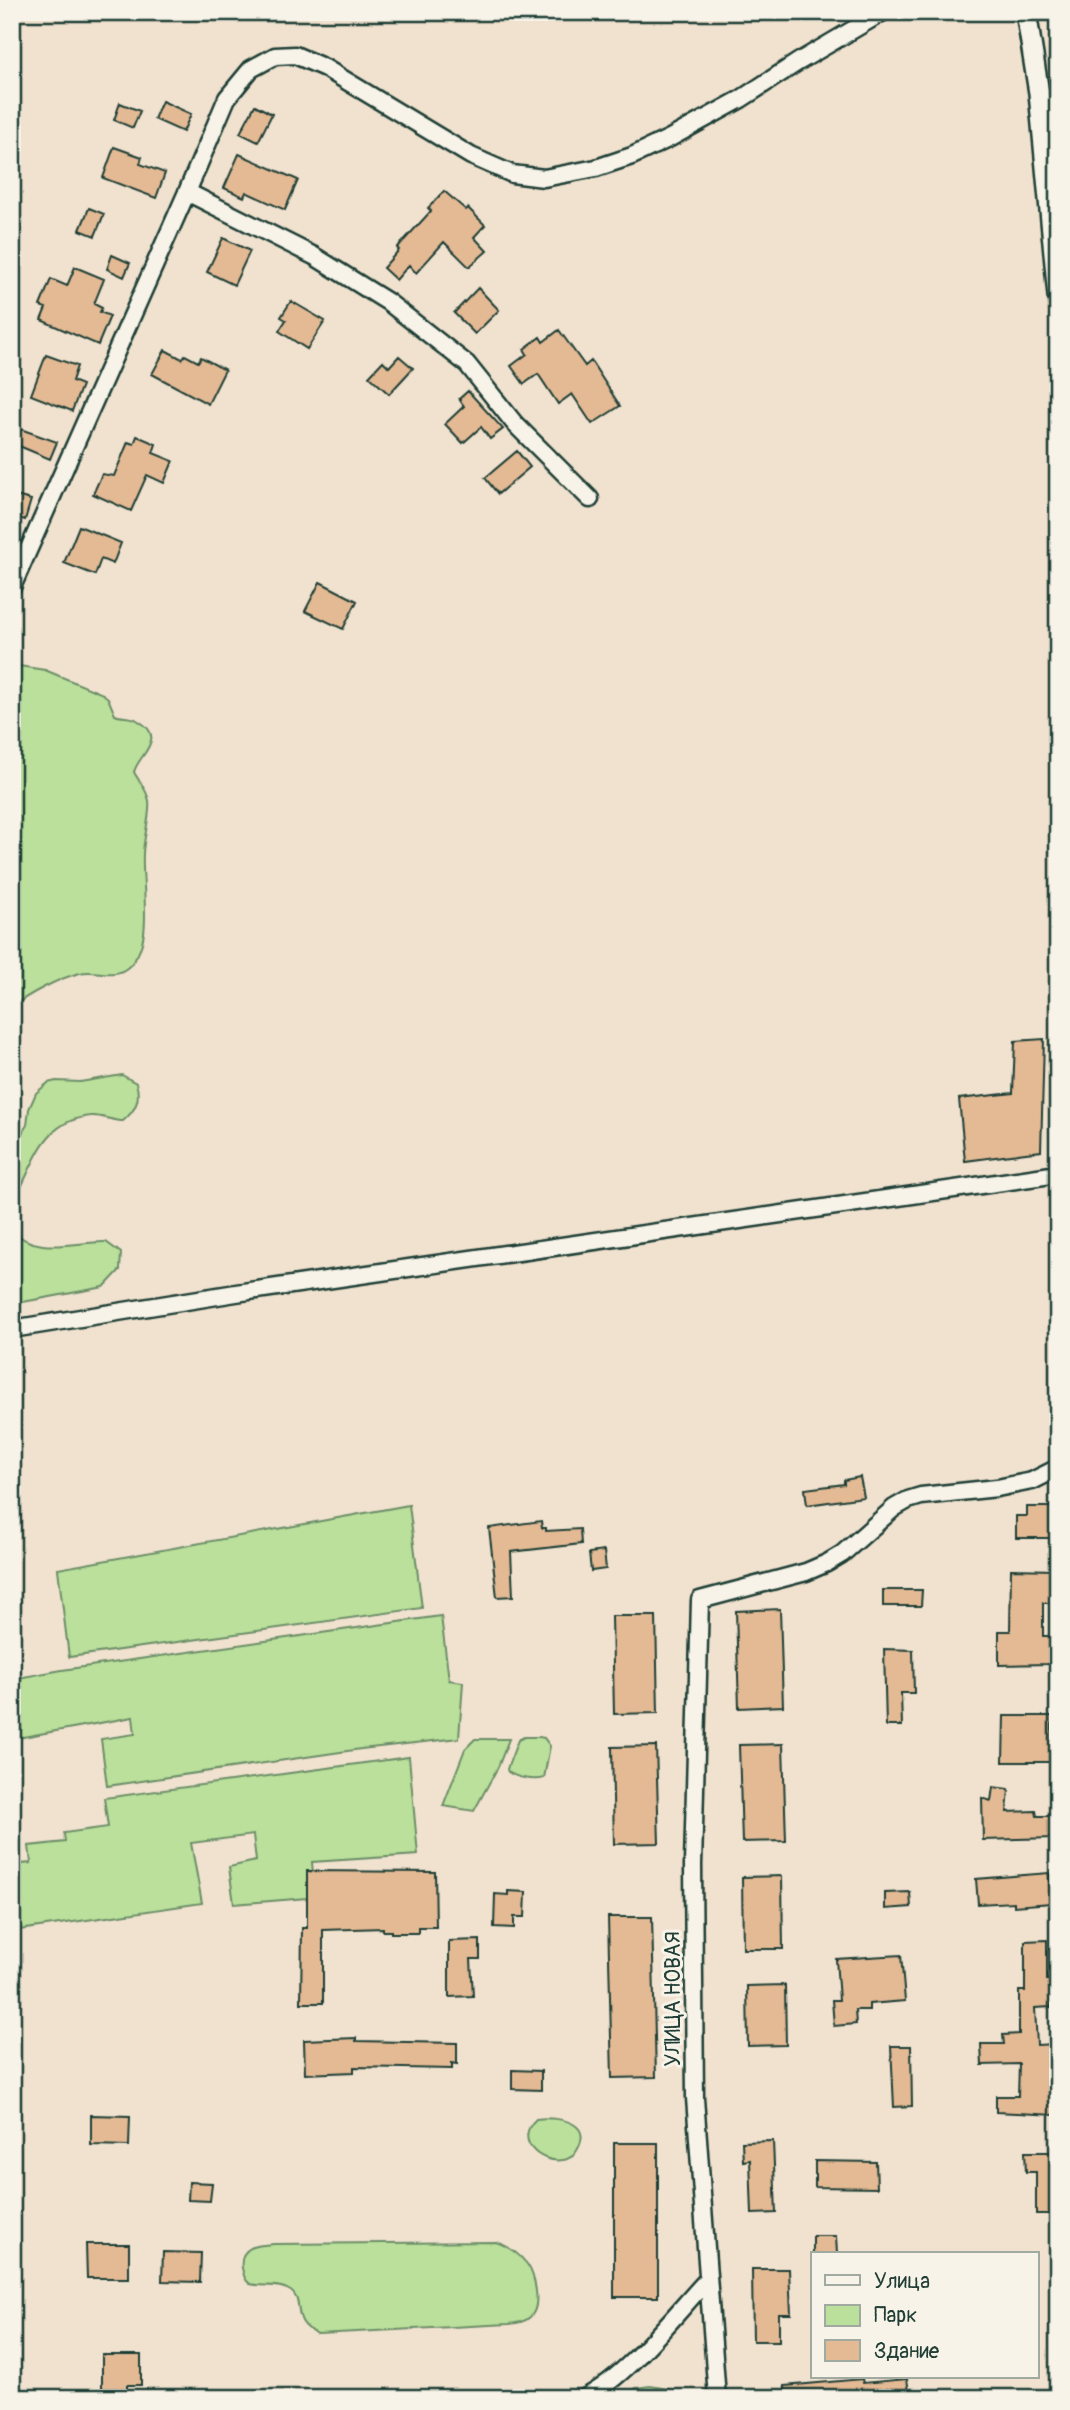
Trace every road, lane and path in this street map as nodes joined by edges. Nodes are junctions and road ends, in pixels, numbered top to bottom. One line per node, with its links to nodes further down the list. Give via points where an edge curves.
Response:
1 (883, 12): 3 (street, via 670,138 596,168 544,178 512,174 471,156 325,68 295,55 275,56 251,69 227,98)
2 (1026, 12): 4 (street, via 1040,93)
3 (187, 192): 5 (street, via 314,256 388,302 467,364 515,424); 6 (street)
4 (1058, 296)
5 (590, 499)
6 (12, 587)
7 (1058, 1174): 8 (street)
8 (12, 1329)
9 (1058, 1468): 10 (street, УЛИЦА НОВАЯ, via 1032,1481 908,1500 842,1554 813,1570 700,1600 695,2098)
10 (708, 2279): 11 (street, via 634,2359); 12 (street, УЛИЦА НОВАЯ)
11 (584, 2398)
12 (717, 2398)

